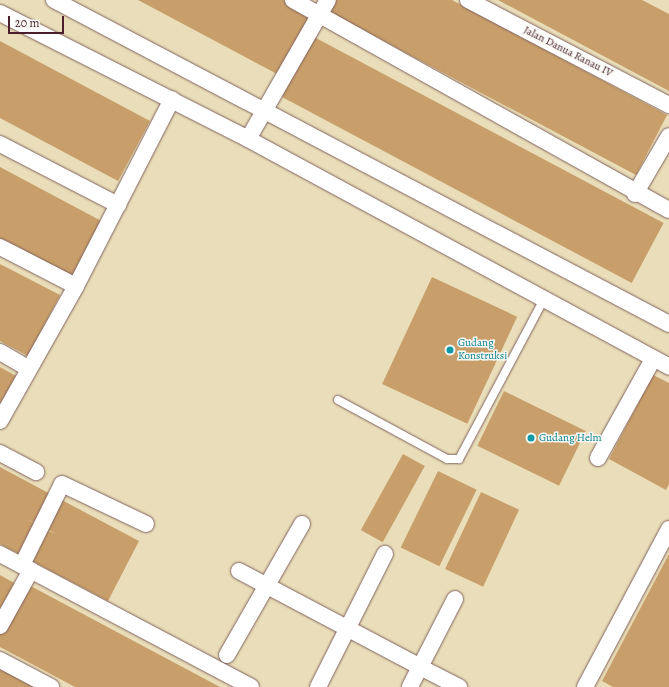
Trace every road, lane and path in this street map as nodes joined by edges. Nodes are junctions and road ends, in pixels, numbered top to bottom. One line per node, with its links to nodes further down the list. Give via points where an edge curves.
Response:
1 (54, 0): 9 (street)
2 (293, 0): 6 (street)
3 (328, 0): 6 (street)
4 (468, 0): 8 (street, Jalan Danua Ranau IV)
5 (0, 13): 7 (street)
6 (320, 15): 9 (street); 13 (street)
7 (172, 100): 11 (street); 14 (street)
8 (669, 104)
9 (266, 110): 11 (street); 19 (street)
10 (669, 136): 13 (street)
11 (248, 139): 18 (street)
12 (0, 144): 14 (street)
13 (635, 194): 15 (street)
14 (118, 205): 17 (street)
15 (668, 210)
16 (0, 247): 17 (street)
17 (76, 286): 23 (street)
18 (543, 301): 21 (street); 24 (lane, via 459,459 447,459)
19 (669, 324)
20 (0, 352): 23 (street)
21 (653, 359): 22 (street); 27 (street)
22 (669, 367)
23 (28, 368): 25 (street)
24 (338, 400)
25 (0, 421)
26 (0, 453): 28 (street)
27 (598, 458)
28 (36, 472)
29 (146, 524): 34 (street, via 62,484)
30 (302, 524): 36 (street)
31 (669, 529): 48 (street)
32 (0, 554): 34 (street)
33 (385, 554): 39 (street)
34 (26, 567): 38 (street); 44 (street)
35 (239, 570): 36 (street)
36 (268, 586): 39 (street); 40 (street)
37 (454, 599): 42 (street)
38 (0, 626)
39 (348, 626): 42 (street); 45 (street)
40 (227, 655)
41 (0, 660): 43 (street)
42 (420, 667): 46 (street); 47 (street)
43 (51, 687)
44 (251, 687)
45 (318, 687)
46 (410, 687)
47 (458, 687)
48 (585, 687)

